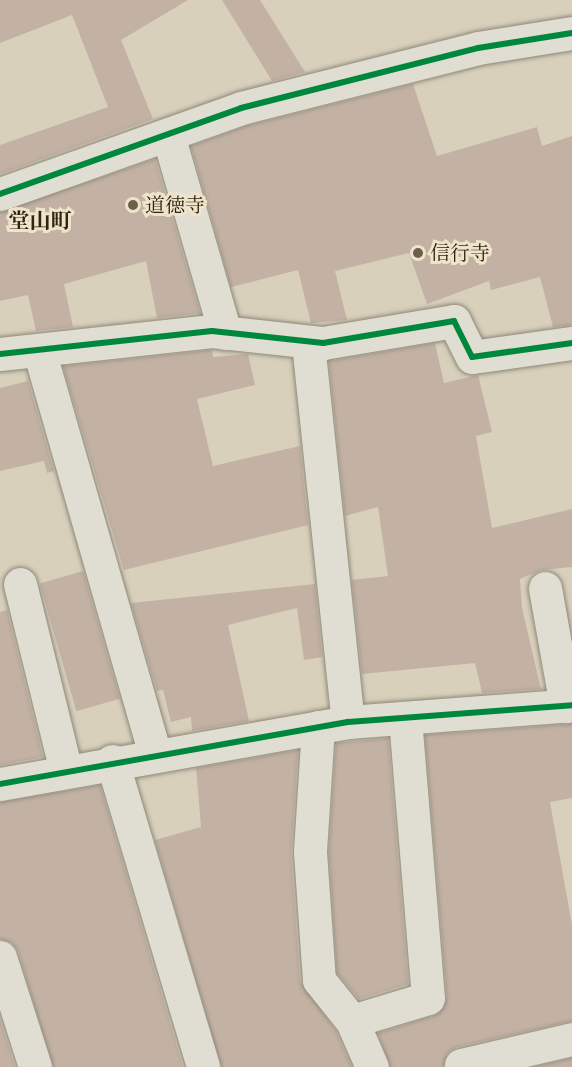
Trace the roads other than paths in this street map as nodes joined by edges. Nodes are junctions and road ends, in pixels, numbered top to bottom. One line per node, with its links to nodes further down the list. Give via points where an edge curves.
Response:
1 (572, 33): 2 (street, via 478,48 242,108)
2 (168, 135): 3 (street); 4 (street)
3 (0, 194)
4 (225, 333): 5 (street); 7 (street)
5 (308, 343): 6 (street, via 454,321 472,357); 13 (street)
6 (572, 343)
7 (39, 350): 8 (street); 14 (street)
8 (0, 354)
9 (20, 584): 16 (street)
10 (545, 588): 11 (street)
11 (569, 706): 12 (street)
12 (405, 719): 13 (street); 19 (street, via 428,998)
13 (333, 725): 14 (street); 19 (street, via 310,852 319,980)
14 (155, 754): 15 (street)
15 (112, 761): 16 (street); 23 (street)
16 (66, 771): 17 (street)
17 (0, 784)
18 (0, 958): 22 (street)
19 (352, 1021): 24 (street)
20 (572, 1039): 21 (street)
21 (461, 1065)
22 (35, 1067)
23 (203, 1067)
24 (372, 1067)

